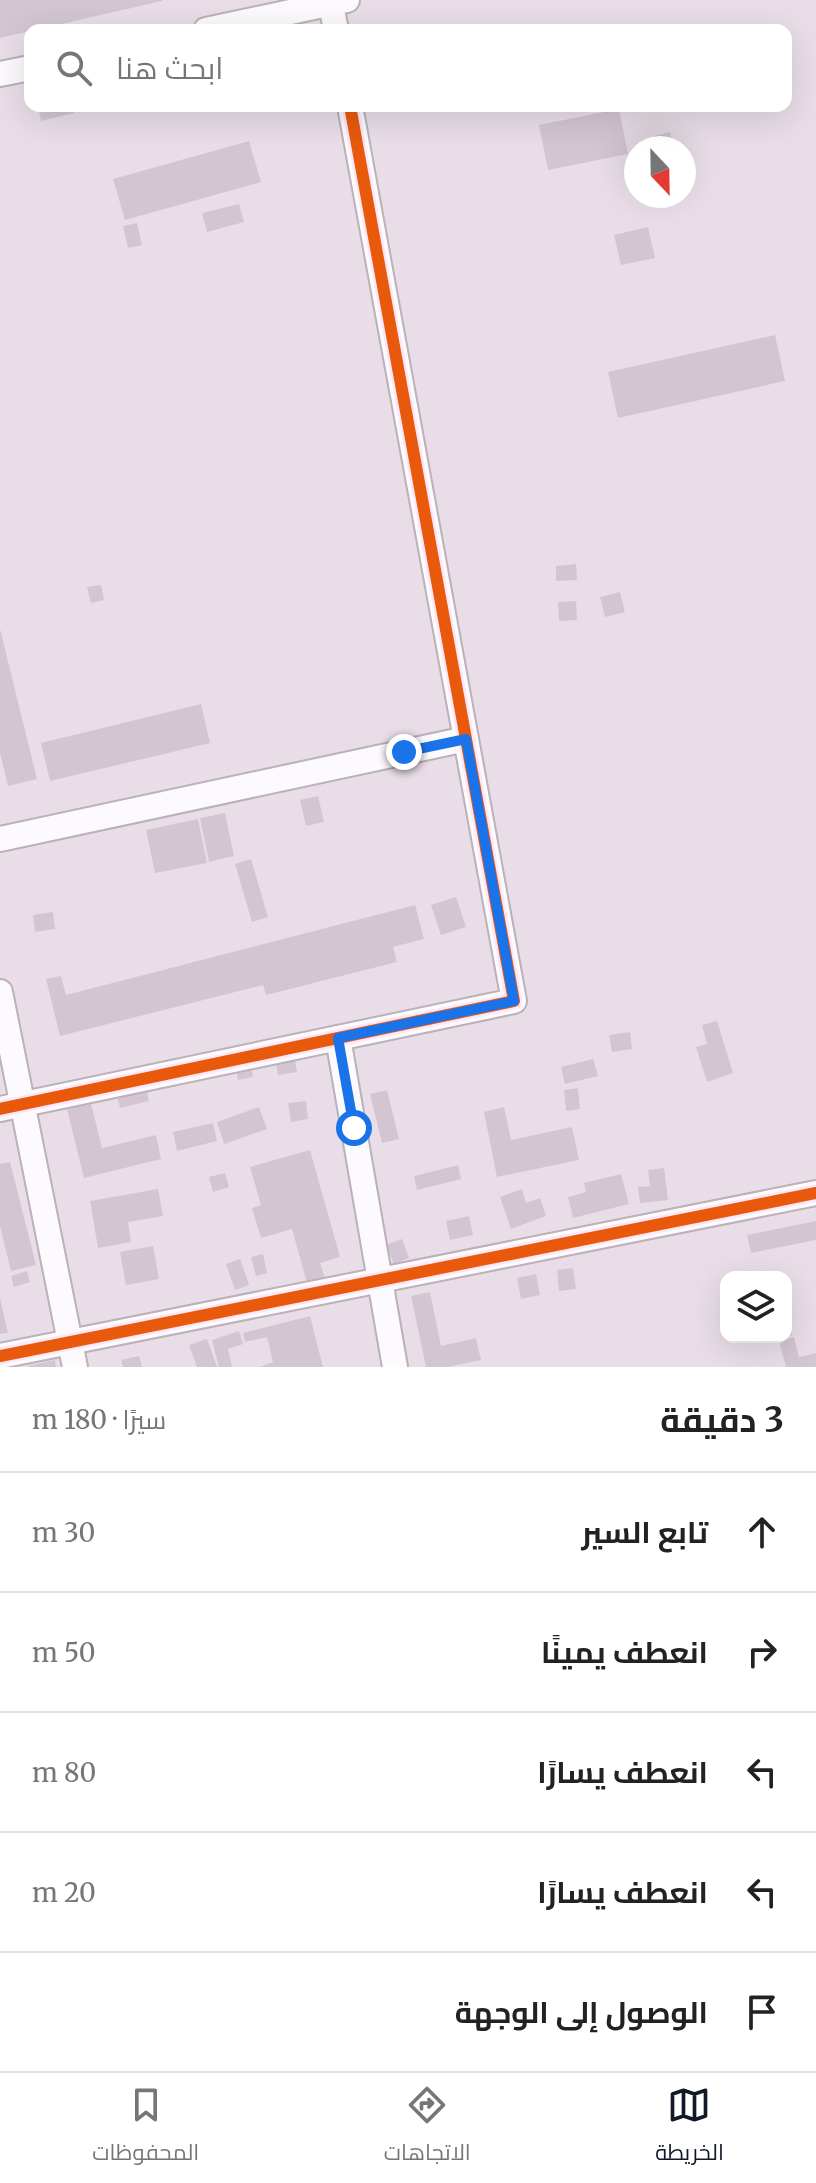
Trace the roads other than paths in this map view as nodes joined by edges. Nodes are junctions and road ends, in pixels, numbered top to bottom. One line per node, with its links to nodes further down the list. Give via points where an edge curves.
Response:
1 (336, 1): 2 (street); 3 (street)
2 (233, 24)
3 (336, 24)
4 (24, 69): 5 (street)
5 (0, 74)
6 (351, 112): 7 (street)
7 (466, 739): 8 (street); 10 (street, via 514,1001)
8 (0, 839)
9 (0, 992): 11 (street)
10 (338, 1038): 11 (street); 13 (street)
11 (11, 1107): 14 (street)
12 (816, 1193): 13 (street)
13 (380, 1279): 14 (street); 17 (street)
14 (70, 1341): 15 (street); 16 (street)
15 (0, 1356)
16 (75, 1367)
17 (395, 1367)

